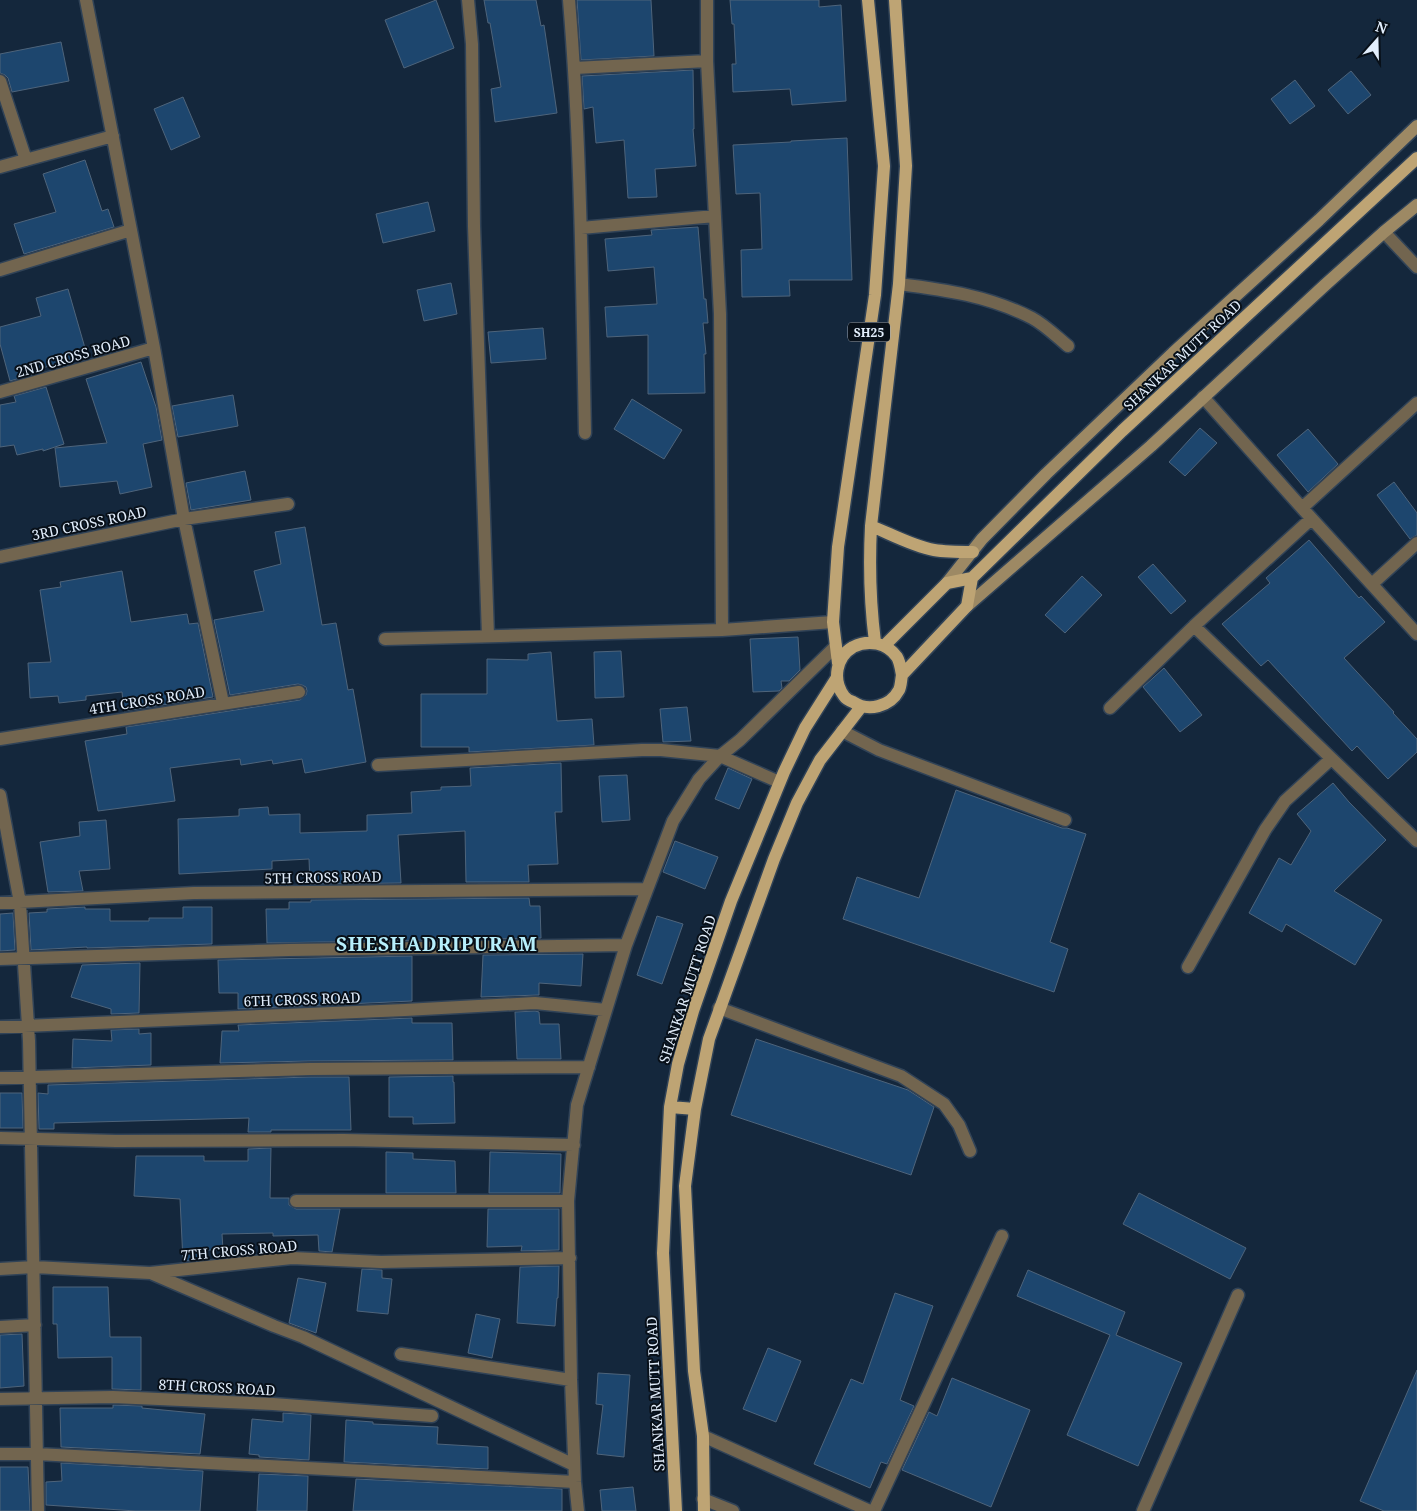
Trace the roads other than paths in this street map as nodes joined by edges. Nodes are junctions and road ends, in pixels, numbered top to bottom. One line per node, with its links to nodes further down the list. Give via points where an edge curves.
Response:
1 (86, 0): 11 (street)
2 (468, 0): 45 (street, via 472,44 474,236)
3 (569, 0): 8 (street)
4 (707, 0): 7 (street)
5 (868, 0): 41 (main road, SH25, via 884,166 875,295 842,515)
6 (895, 0): 22 (main road, SH25, via 906,166)
7 (707, 61): 8 (street); 16 (street)
8 (575, 68): 17 (street)
9 (0, 81): 13 (street)
10 (1417, 126): 35 (main road, via 1046,474)
11 (113, 136): 13 (street); 18 (street)
12 (1417, 158): 37 (main road, SHANKAR MUTT ROAD, via 1122,431)
13 (26, 160): 14 (street)
14 (0, 167)
15 (1417, 205): 19 (main road)
16 (715, 216): 17 (street); 43 (street, via 720,314)
17 (581, 228): 28 (street)
18 (131, 230): 21 (street); 24 (street)
19 (1384, 232): 20 (street); 26 (main road)
20 (1417, 267)
21 (0, 270)
22 (899, 284): 23 (street, via 957,292 998,302 1034,319); 33 (main road, SH25)
23 (1068, 346)
24 (154, 348): 25 (street, 2ND CROSS ROAD); 31 (street)
25 (0, 392)
26 (1203, 397): 30 (street); 40 (main road)
27 (1417, 403): 30 (street)
28 (585, 433)
29 (288, 504): 31 (street, 3RD CROSS ROAD)
30 (1302, 508): 32 (street)
31 (184, 519): 36 (street, 3RD CROSS ROAD); 53 (street)
32 (1311, 519): 39 (street); 42 (street)
33 (871, 526): 35 (main road, via 932,550); 47 (main road, SH25, via 871,612)
34 (1417, 543): 39 (street)
35 (973, 552): 38 (main road)
36 (0, 557)
37 (975, 575): 38 (main road); 40 (main road)
38 (947, 583): 47 (main road)
39 (1372, 584): 44 (street)
40 (967, 606): 50 (main road)
41 (833, 622): 43 (street); 48 (main road, SH25)
42 (1194, 626): 55 (street); 59 (street)
43 (722, 630): 45 (street)
44 (1417, 634)
45 (488, 636): 46 (street)
46 (385, 639)
47 (880, 644): 49 (main road, via 860,643 847,651); 50 (main road, via 898,658)
48 (836, 646): 49 (main road, SH25); 58 (street)
49 (838, 663): 51 (main road, SHANKAR MUTT ROAD / SH25)
50 (902, 676): 54 (main road, via 899,690 889,701 876,708)
51 (836, 679): 54 (main road, via 844,697); 61 (main road, SHANKAR MUTT ROAD, via 805,728)
52 (299, 692): 53 (street, 4TH CROSS ROAD)
53 (223, 703): 57 (street, 4TH CROSS ROAD)
54 (861, 707): 56 (main road)
55 (1110, 708)
56 (842, 731): 63 (street, via 879,750); 72 (main road, via 820,760 797,803)
57 (0, 739)
58 (720, 756): 60 (street, via 642,750); 61 (street); 65 (street, via 699,779 673,821)
59 (1331, 758): 64 (street); 71 (street, via 1285,801 1265,830)
60 (378, 765)
61 (779, 782): 79 (main road, SHANKAR MUTT ROAD, via 731,901 693,1011)
62 (0, 795): 67 (street)
63 (1065, 820)
64 (1417, 841)
65 (647, 889): 67 (street, 5TH CROSS ROAD, via 194,893); 68 (street)
66 (0, 903): 67 (street, 5TH CROSS ROAD)
67 (20, 903): 70 (street)
68 (626, 945): 70 (street); 73 (street)
69 (0, 958): 70 (street)
70 (24, 958): 74 (street)
71 (1188, 967)
72 (719, 1008): 80 (main road, via 709,1039); 84 (street, via 901,1076 944,1104 960,1126)
73 (606, 1010): 74 (street, 6TH CROSS ROAD, via 535,1003); 76 (street)
74 (28, 1026): 75 (street, 6TH CROSS ROAD); 78 (street)
75 (0, 1027)
76 (589, 1067): 78 (street, via 310,1069); 83 (street, via 577,1105)
77 (0, 1078): 78 (street)
78 (30, 1078): 82 (street)
79 (670, 1107): 80 (main road); 108 (main road, SHANKAR MUTT ROAD, via 663,1252)
80 (695, 1110): 100 (main road, via 685,1186 694,1371)
81 (0, 1138): 82 (street)
82 (30, 1138): 83 (street); 89 (street)
83 (574, 1145): 86 (street)
84 (970, 1151)
85 (296, 1201): 86 (street)
86 (568, 1201): 88 (street)
87 (1002, 1236): 111 (street)
88 (570, 1258): 91 (street, 7TH CROSS ROAD, via 381,1262 292,1258); 96 (street)
89 (34, 1267): 90 (street, 7TH CROSS ROAD); 91 (street, 7TH CROSS ROAD); 93 (street)
90 (0, 1269)
91 (150, 1273): 103 (street, via 303,1336)
92 (1238, 1296): 112 (street)
93 (35, 1325): 94 (street); 97 (street)
94 (0, 1327)
95 (401, 1354): 96 (street)
96 (571, 1380): 103 (street)
97 (36, 1398): 98 (street, 8TH CROSS ROAD); 99 (street, 8TH CROSS ROAD, via 123,1397); 102 (street)
98 (0, 1399)
99 (432, 1416)
100 (703, 1436): 105 (main road); 110 (street)
101 (0, 1454): 102 (street)
102 (37, 1454): 104 (street); 106 (street)
103 (574, 1465): 104 (street)
104 (575, 1482): 107 (street)
105 (703, 1505): 109 (street)
106 (38, 1511)
107 (578, 1511)
108 (676, 1511)
109 (733, 1511)
110 (870, 1511)
111 (874, 1511)
112 (1143, 1511)

